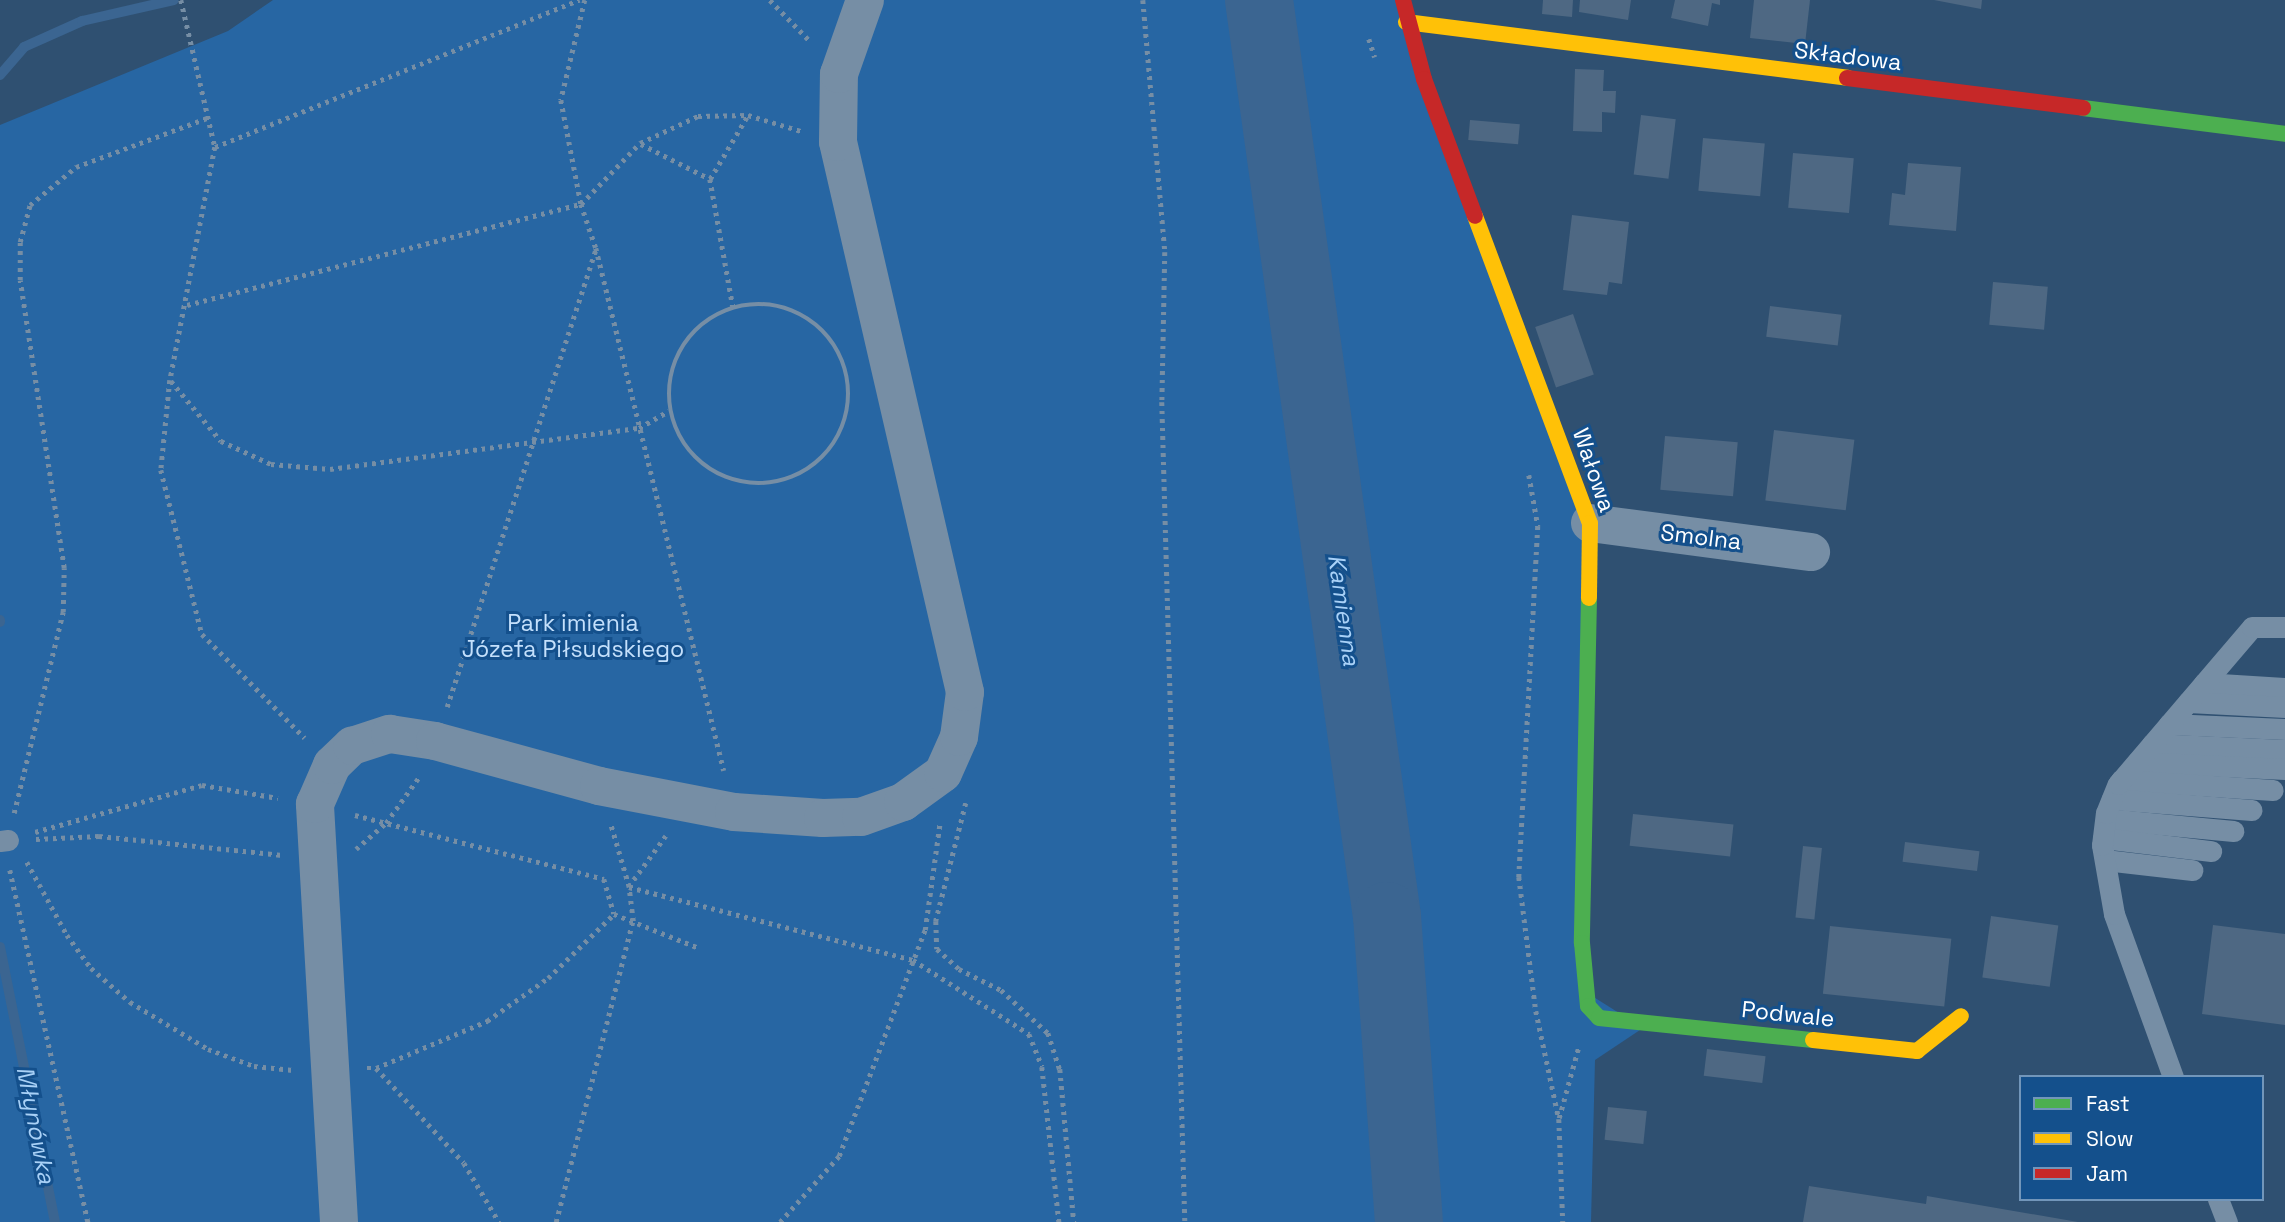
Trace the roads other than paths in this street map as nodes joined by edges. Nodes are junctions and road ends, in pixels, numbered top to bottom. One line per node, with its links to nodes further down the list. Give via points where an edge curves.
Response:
1 (864, 0): 29 (street, via 839,74 838,142 965,692 959,737 943,773 903,802 861,817 734,813 599,786 435,741 390,734 352,746 332,765 315,804)
2 (1403, 0): 3 (street, Wałowa)
3 (1406, 22): 4 (street, Składowa); 5 (street, Wałowa)
4 (2285, 134)
5 (1590, 523): 6 (street, Smolna); 26 (street, Wałowa, via 1582,943 1584,991 1588,1006)
6 (1811, 552)
7 (2285, 628): 8 (lane, via 2252,627)
8 (2204, 683): 9 (lane); 10 (lane)
9 (2285, 688)
10 (2188, 702): 11 (lane); 12 (lane)
11 (2285, 707)
12 (2169, 724): 13 (lane); 14 (lane)
13 (2285, 729)
14 (2152, 744): 15 (lane); 16 (lane)
15 (2285, 750)
16 (2137, 762): 17 (lane); 19 (lane)
17 (2285, 769)
18 (2273, 790): 19 (lane)
19 (2110, 809): 20 (lane); 21 (lane); 22 (lane); 23 (lane)
20 (2252, 810)
21 (2234, 831)
22 (2211, 851)
23 (2105, 860): 24 (lane); 27 (lane, via 2114,914)
24 (2192, 870)
25 (1961, 1016): 26 (street, Podwale, via 1917,1051)
26 (1600, 1018)
27 (2171, 1075)
28 (2219, 1201): 30 (lane)
29 (339, 1222)
30 (2227, 1222)

